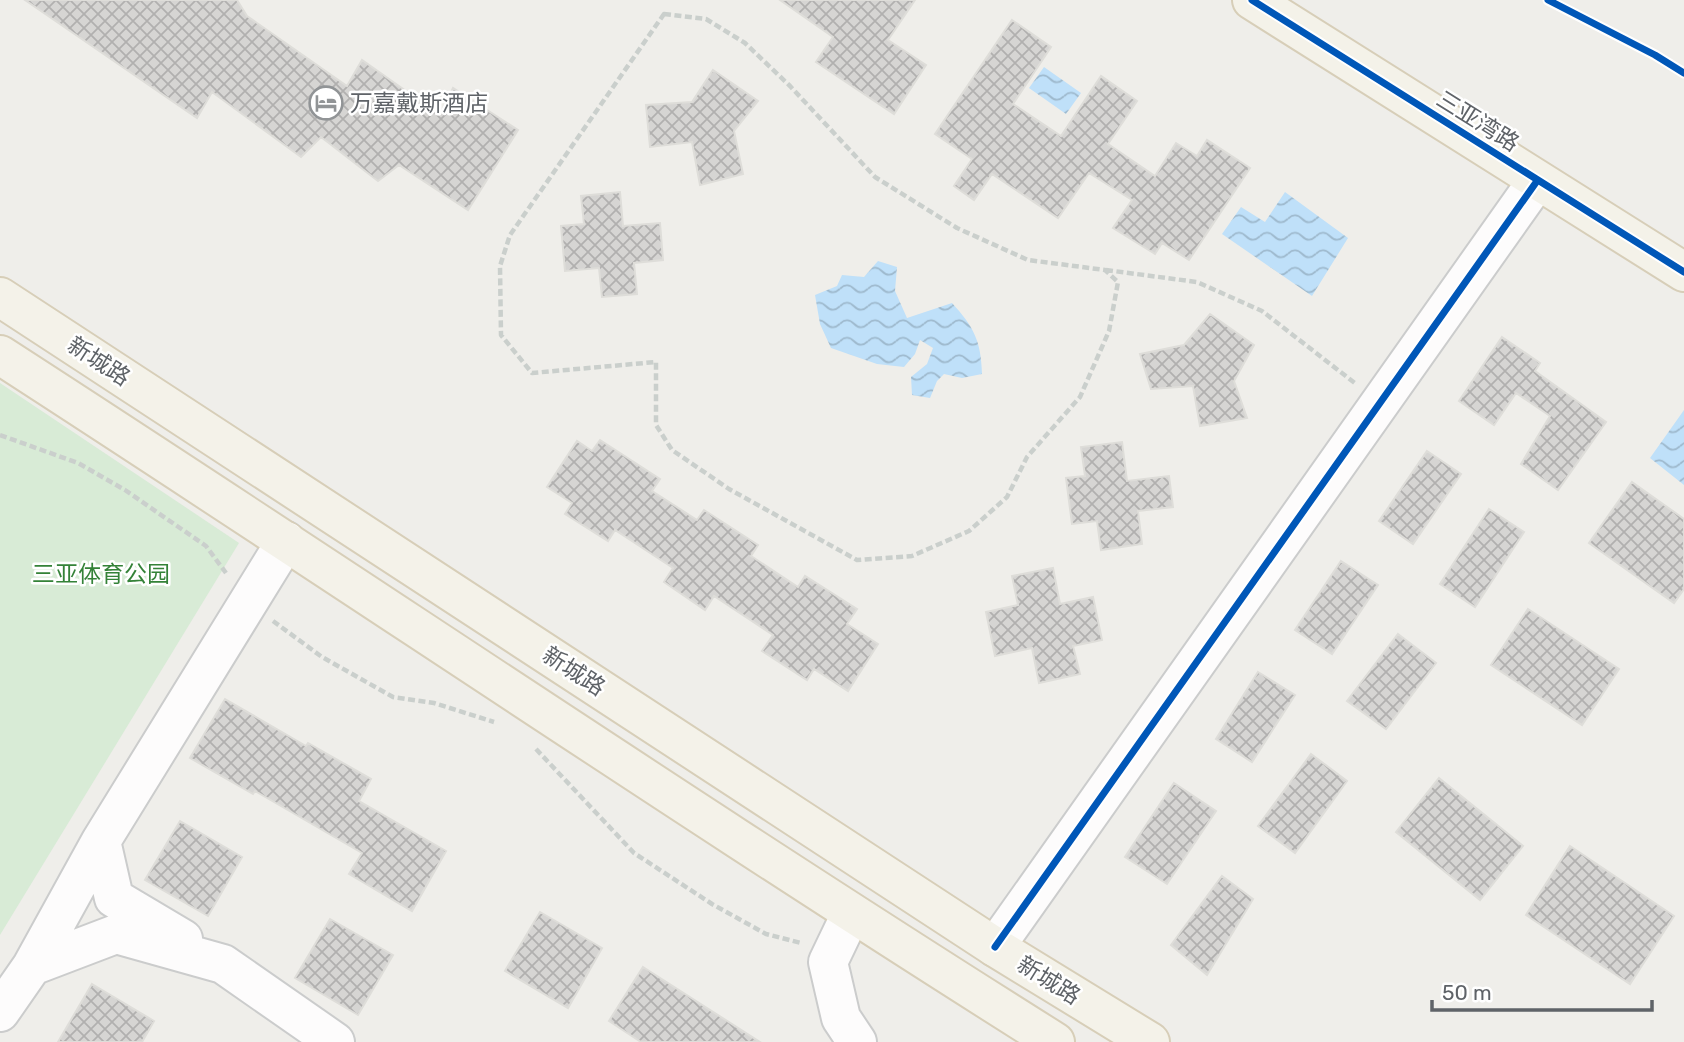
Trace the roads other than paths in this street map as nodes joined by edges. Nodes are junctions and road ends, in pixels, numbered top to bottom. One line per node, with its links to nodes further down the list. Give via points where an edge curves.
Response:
1 (1252, 0): 2 (main road, 三亚湾路)
2 (1537, 181): 3 (main road, 三亚湾路); 9 (street)
3 (1684, 272)
4 (0, 297): 9 (main road, 新城路)
5 (0, 355): 6 (main road)
6 (286, 541): 7 (street); 8 (main road)
7 (101, 841): 10 (street, via 114,898); 11 (street)
8 (851, 914): 14 (street, via 828,962 841,1017); 15 (main road)
9 (995, 947): 16 (main road, 新城路)
10 (223, 964): 11 (street, via 116,934); 13 (street)
11 (32, 966): 12 (street)
12 (0, 1012)
13 (335, 1042)
14 (857, 1042)
15 (1055, 1042)
16 (1150, 1042)

